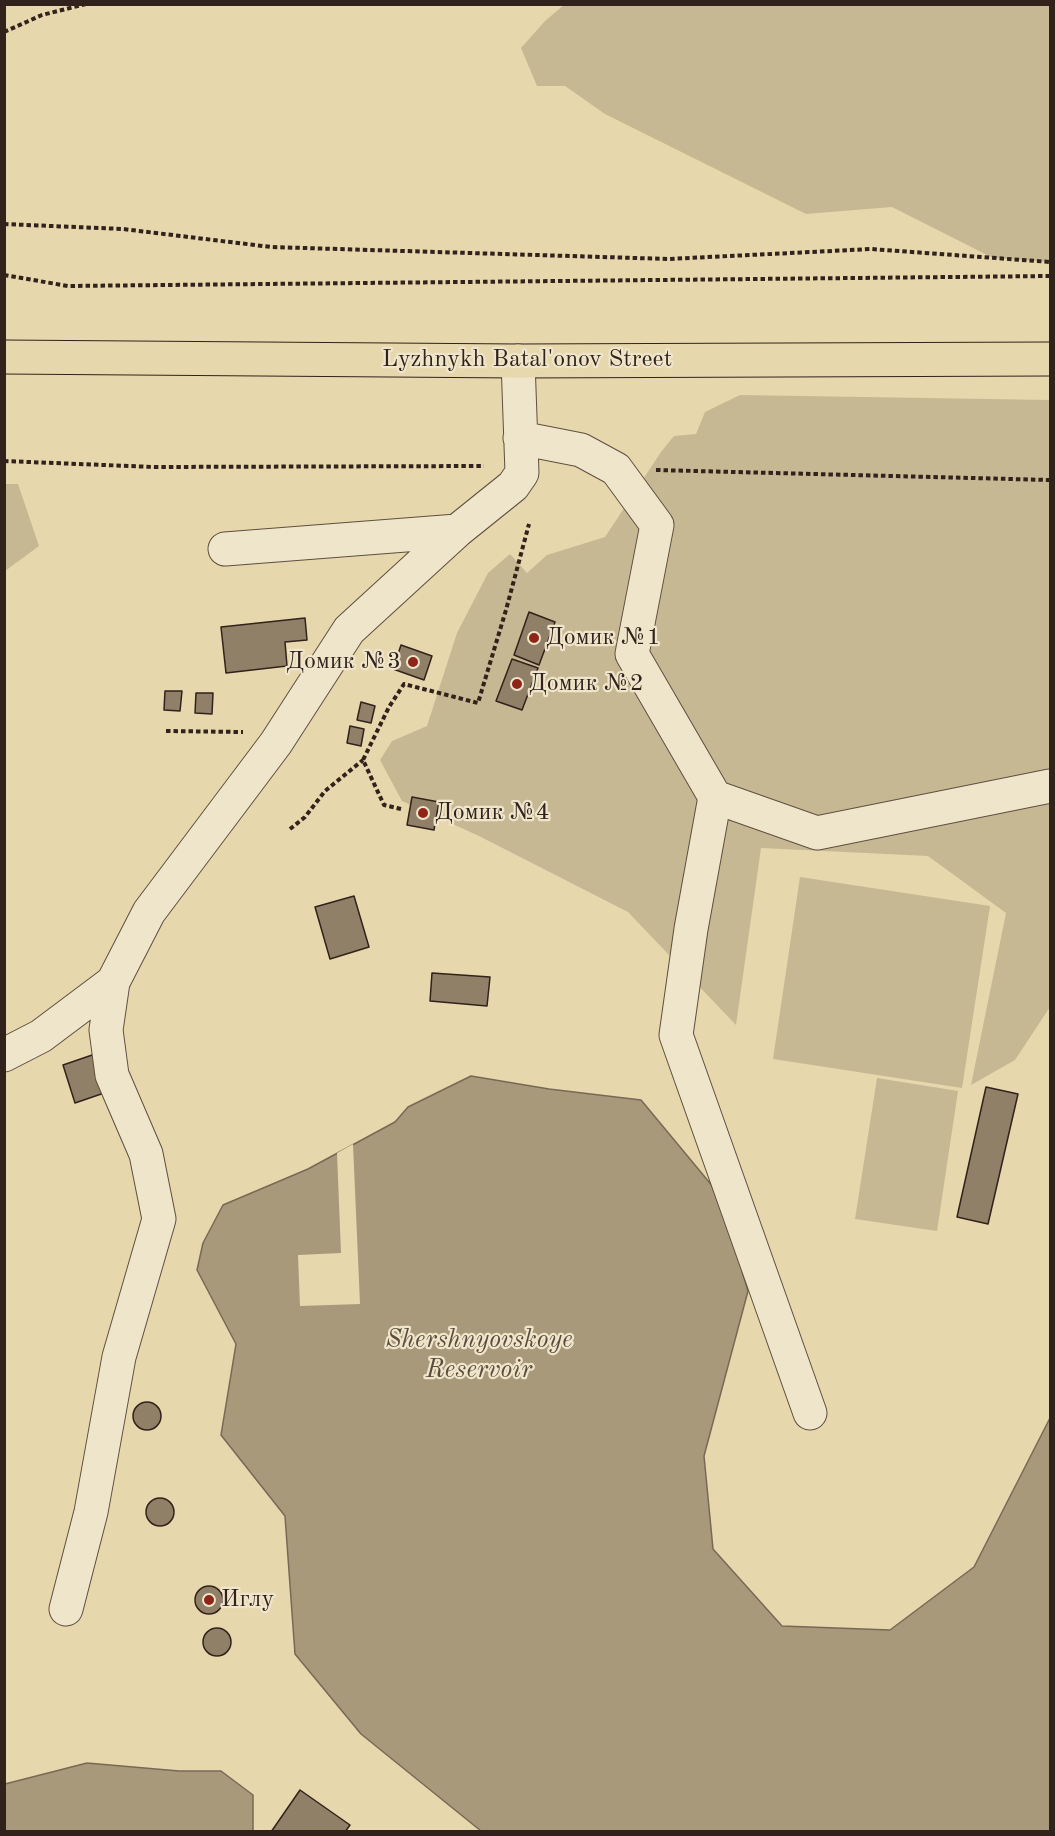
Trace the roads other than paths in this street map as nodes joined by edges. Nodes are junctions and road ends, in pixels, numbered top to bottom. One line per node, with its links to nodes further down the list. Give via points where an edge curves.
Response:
1 (4, 357): 3 (main road, Lyzhnykh Batal'onov Street)
2 (1050, 359): 3 (main road, Lyzhnykh Batal'onov Street)
3 (518, 361): 4 (lane)
4 (520, 438): 5 (lane, via 522,472 513,486); 8 (lane, via 581,450 616,469 657,525 632,654)
5 (457, 531): 6 (lane); 9 (lane, via 350,630 283,732 149,912)
6 (225, 549)
7 (1050, 786): 8 (lane, via 817,832)
8 (715, 797): 11 (lane, via 676,1035)
9 (113, 982): 10 (lane, via 41,1036); 12 (lane, via 106,1030 112,1075 146,1154 159,1219 119,1357 91,1512)
10 (4, 1055)
11 (810, 1413)
12 (66, 1609)

